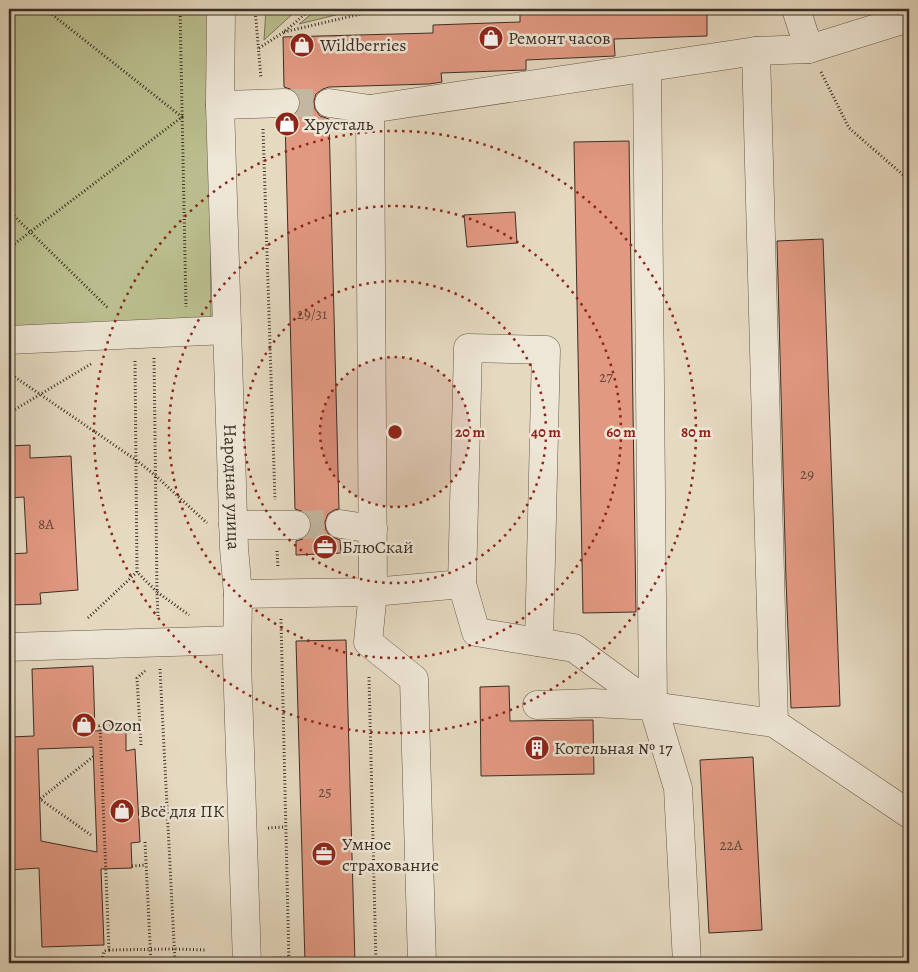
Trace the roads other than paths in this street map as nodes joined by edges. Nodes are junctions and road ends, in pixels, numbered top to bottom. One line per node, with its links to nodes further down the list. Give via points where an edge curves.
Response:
1 (222, 9): 9 (street, Народная улица)
2 (796, 9): 4 (street)
3 (909, 18): 4 (street)
4 (809, 49): 5 (street)
5 (756, 51): 6 (street); 25 (street)
6 (647, 68): 10 (street); 24 (street)
7 (329, 103): 10 (street)
8 (274, 104): 9 (street)
9 (220, 105): 11 (street, Народная улица)
10 (370, 109): 16 (street)
11 (227, 330): 12 (street); 15 (street, Народная улица)
12 (9, 340)
13 (340, 524): 16 (street)
14 (285, 525): 15 (street)
15 (221, 526): 19 (street, Народная улица)
16 (373, 529): 18 (street)
17 (462, 584): 18 (street); 21 (street, via 476,632); 21 (street, via 468,348 546,350)
18 (373, 592): 19 (street); 28 (street, via 368,642 414,679)
19 (238, 594): 20 (street, Народная улица)
20 (231, 640): 22 (street, via 159,651); 27 (street, Народная улица)
21 (539, 642): 24 (street, via 574,648)
22 (9, 647)
23 (537, 705): 24 (street)
24 (653, 706): 25 (street); 29 (street, via 678,788)
25 (774, 723): 26 (street)
26 (909, 814)
27 (247, 963)
28 (422, 963)
29 (687, 963)

